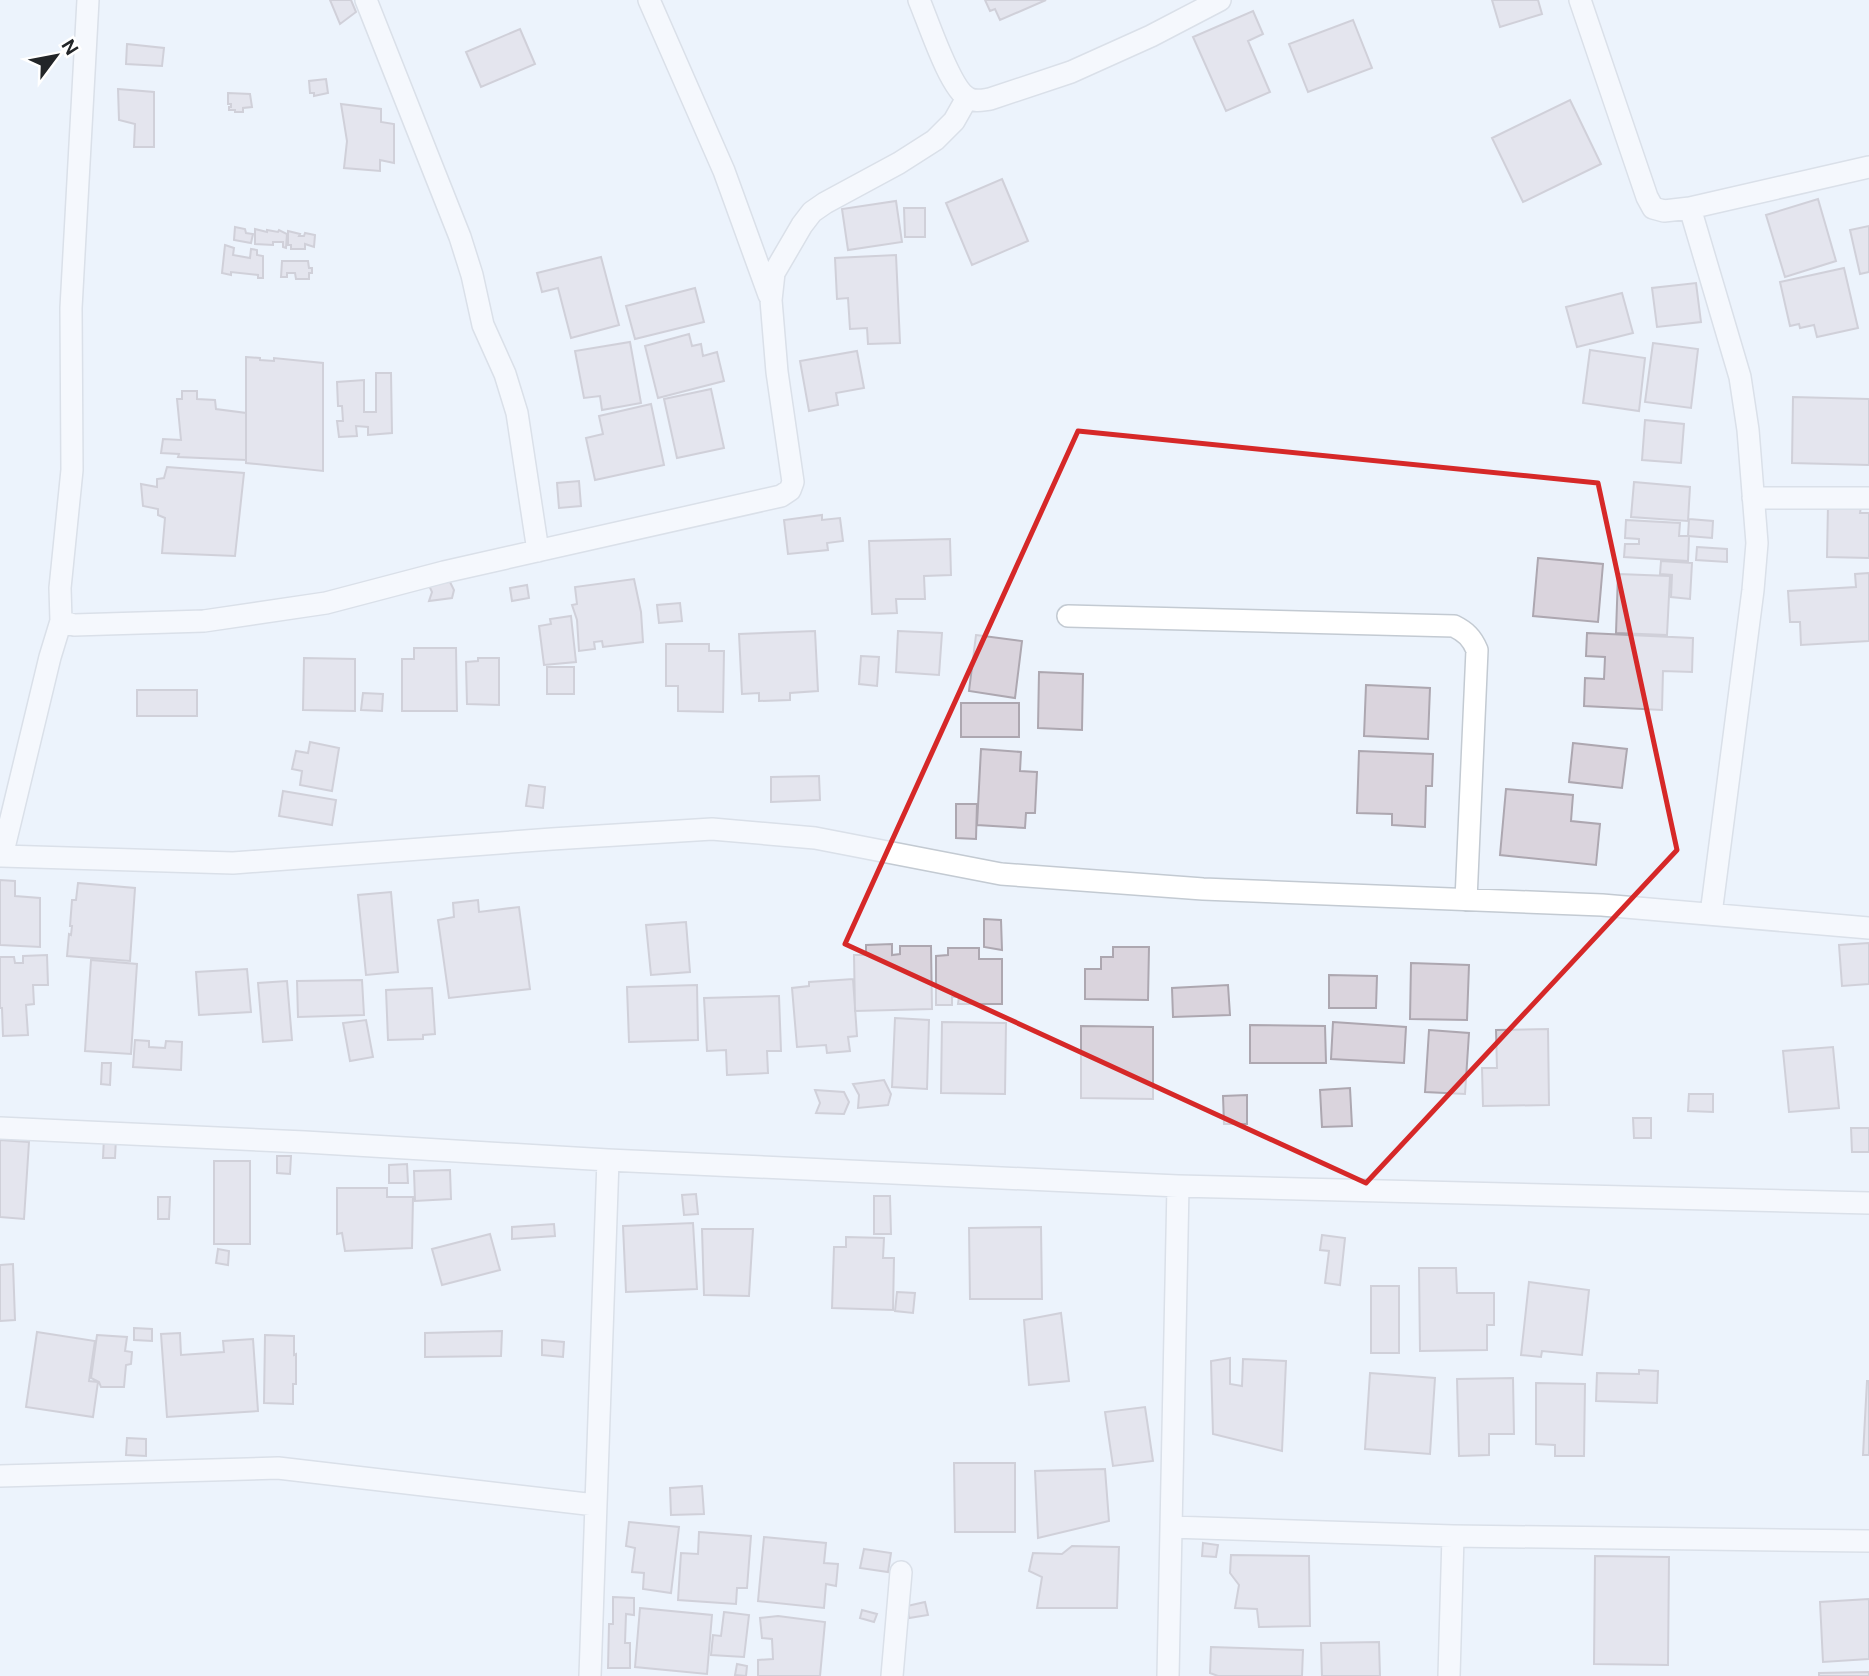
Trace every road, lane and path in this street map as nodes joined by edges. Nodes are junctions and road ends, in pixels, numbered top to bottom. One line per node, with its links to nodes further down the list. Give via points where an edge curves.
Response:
1 (88, 0): 15 (street, via 71,308 72,470)
2 (366, 0): 13 (street, via 460,237 483,326 505,374 517,413)
3 (649, 0): 10 (street, via 724,171)
4 (919, 0): 7 (street, via 952,80)
5 (1220, 0): 7 (street, via 1071,72 990,99)
6 (1580, 0): 9 (street, via 1647,197 1653,208 1664,211)
7 (967, 98): 10 (street, via 954,121 935,140 812,212 774,273)
8 (1869, 167): 9 (street)
9 (1690, 208): 11 (street, via 1740,377)
10 (771, 300): 13 (street, via 793,482 790,490 781,496)
11 (1753, 498): 12 (street); 18 (street, via 1757,543)
12 (1869, 498)
13 (538, 551): 15 (street, via 326,603 204,621 74,625)
14 (1068, 615): 17 (street, via 1454,626 1465,631 1477,650)
15 (61, 621): 16 (street)
16 (1, 856): 17 (street, via 233,863 712,829 815,838 1001,874 1203,889)
17 (1465, 900): 18 (street)
18 (1711, 914): 19 (street)
19 (1869, 928)
20 (0, 1128): 21 (street)
21 (608, 1160): 22 (street); 25 (street)
22 (1178, 1186): 23 (street); 26 (street)
23 (1869, 1203)
24 (0, 1476): 25 (street, via 278,1468)
25 (595, 1506): 30 (street)
26 (1171, 1527): 27 (street); 32 (street)
27 (1453, 1536): 28 (street); 33 (street)
28 (1869, 1541)
29 (901, 1572): 31 (street)
30 (590, 1676)
31 (892, 1676)
32 (1168, 1676)
33 (1449, 1676)

